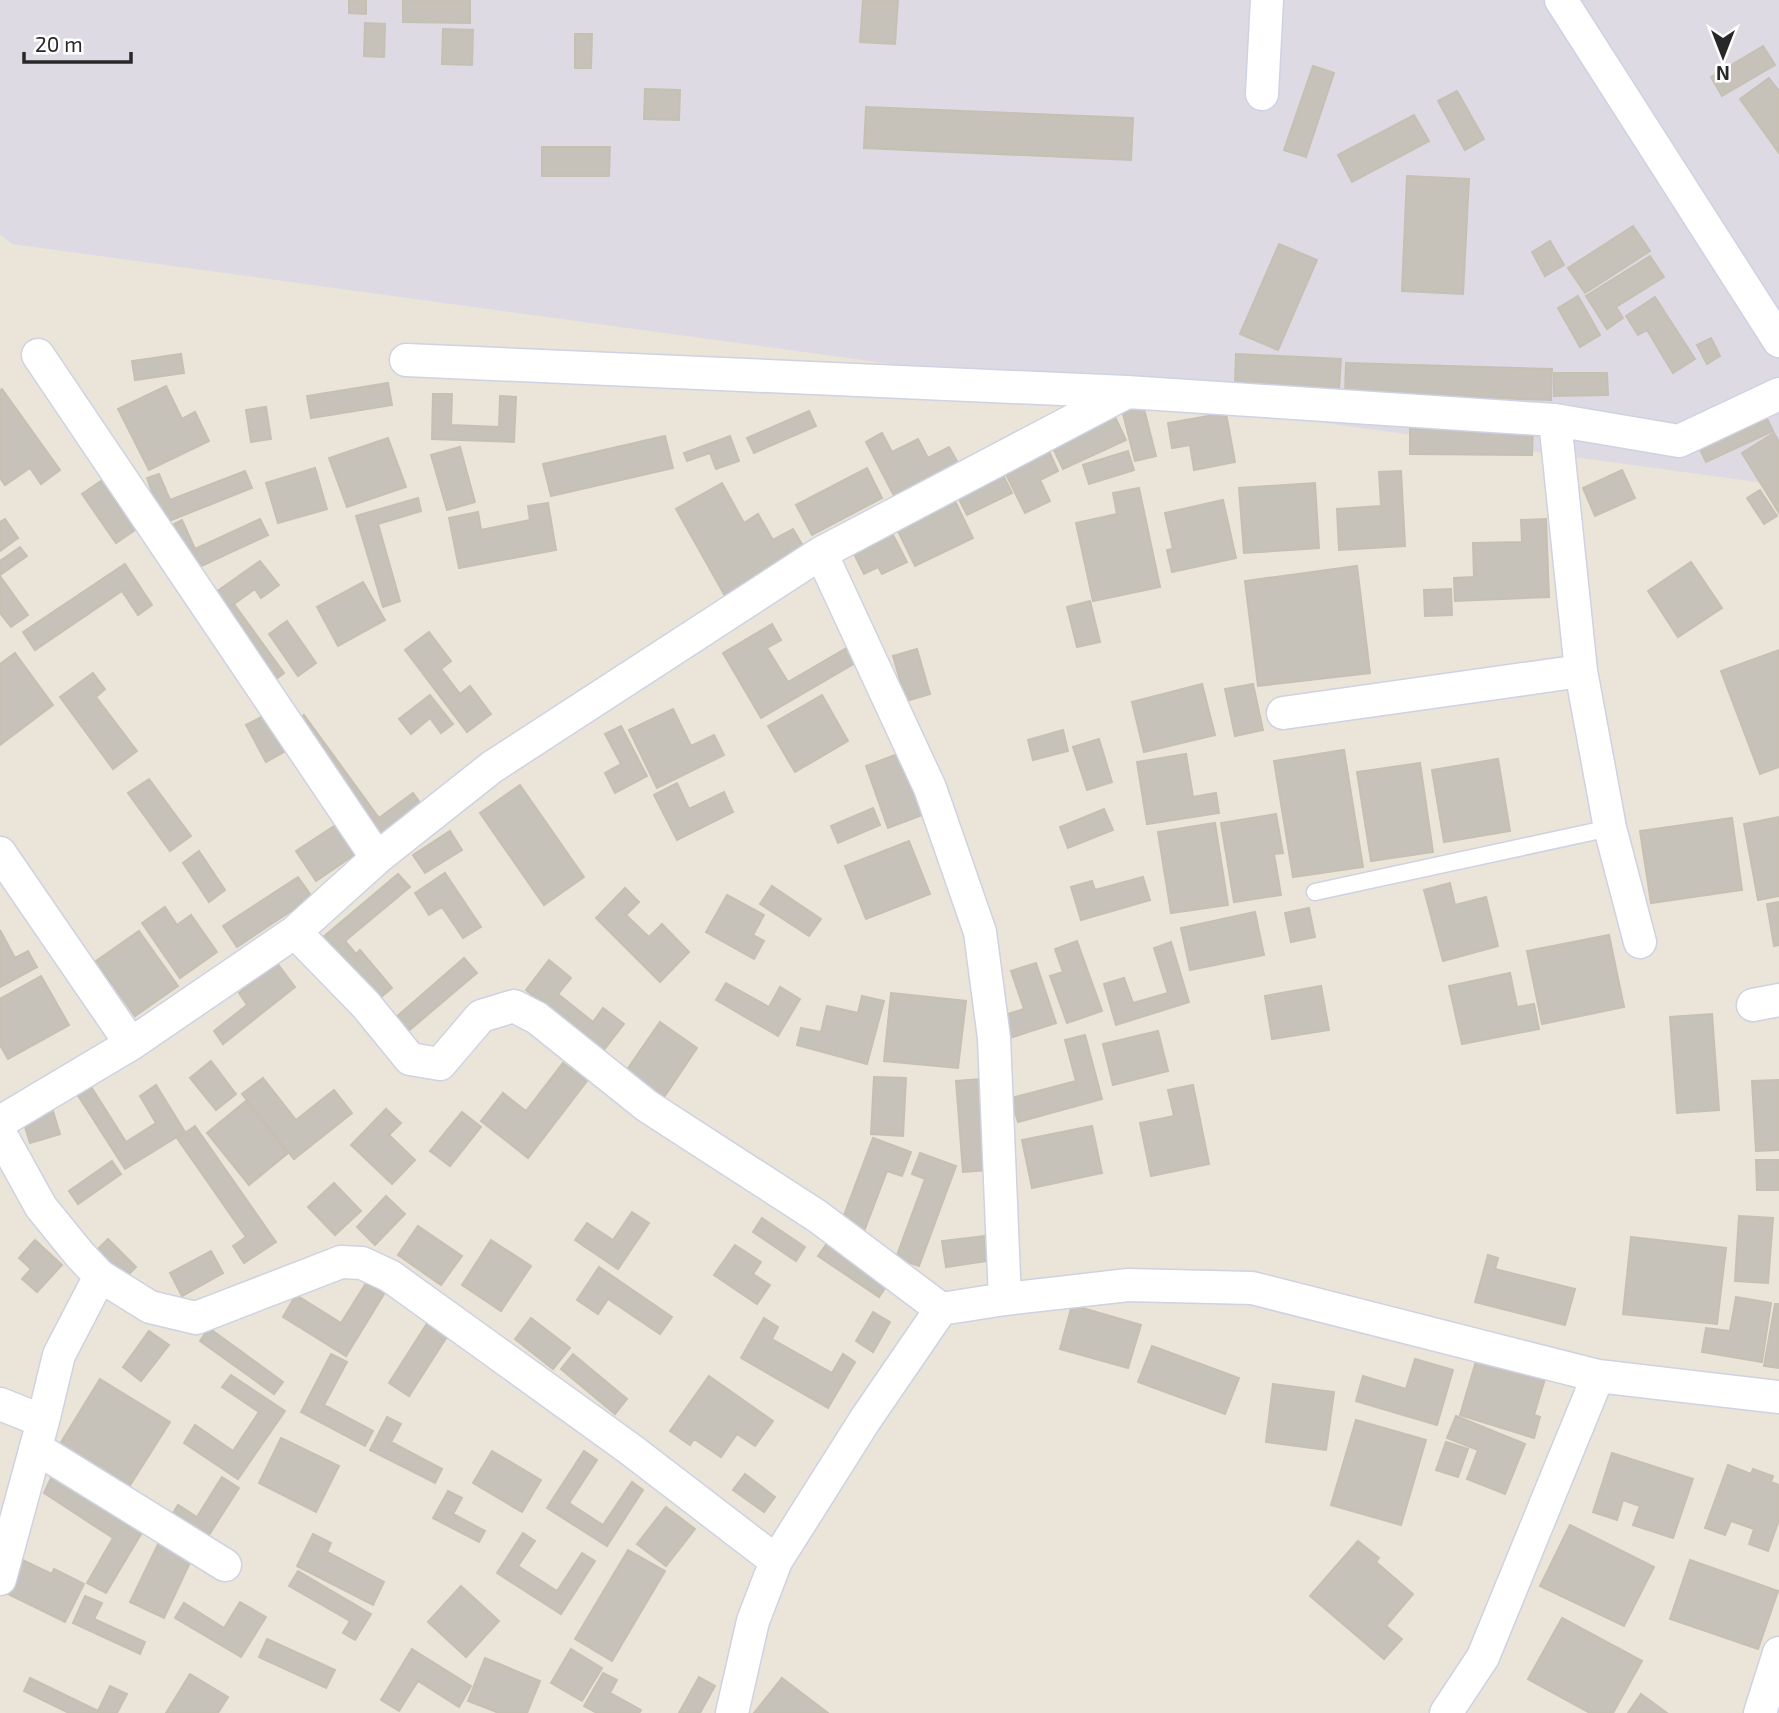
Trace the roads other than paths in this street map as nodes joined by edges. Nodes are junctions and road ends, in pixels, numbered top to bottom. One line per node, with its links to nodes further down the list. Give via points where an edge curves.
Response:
1 (1267, 0): 3 (street)
2 (1561, 0): 4 (street)
3 (1262, 94)
4 (1779, 341)
5 (38, 355): 15 (street)
6 (406, 360): 7 (street)
7 (1127, 392): 9 (street); 10 (street)
8 (1779, 394): 9 (street, via 1679,441)
9 (1555, 420): 11 (street)
10 (821, 554): 15 (street, via 492,767); 23 (street, via 930,788 980,932 994,1038)
11 (1581, 670): 12 (street); 13 (street)
12 (1283, 713)
13 (1610, 828): 16 (lane); 18 (street)
14 (0, 853): 19 (street)
15 (377, 858): 17 (street)
16 (1315, 892)
17 (295, 932): 19 (street); 24 (street, via 366,1004 410,1059 440,1064 481,1016 514,1006 537,1018 647,1106 817,1216)
18 (1640, 942)
19 (131, 1044): 20 (street)
20 (0, 1122)
21 (0, 1133): 22 (street, via 41,1207)
22 (100, 1276): 28 (street, via 58,1355); 29 (street, via 150,1307 197,1318 341,1262 362,1263 390,1276)
23 (1005, 1299): 24 (street); 25 (street, via 1128,1285 1252,1288)
24 (941, 1309): 29 (street)
25 (1598, 1376): 26 (street); 34 (street, via 1483,1657)
26 (1779, 1397)
27 (0, 1404): 28 (street)
28 (40, 1435): 30 (street); 31 (street)
29 (776, 1561): 33 (street, via 753,1621)
30 (225, 1565)
31 (0, 1579)
32 (1779, 1653): 35 (street)
33 (732, 1713)
34 (1446, 1713)
35 (1760, 1713)

